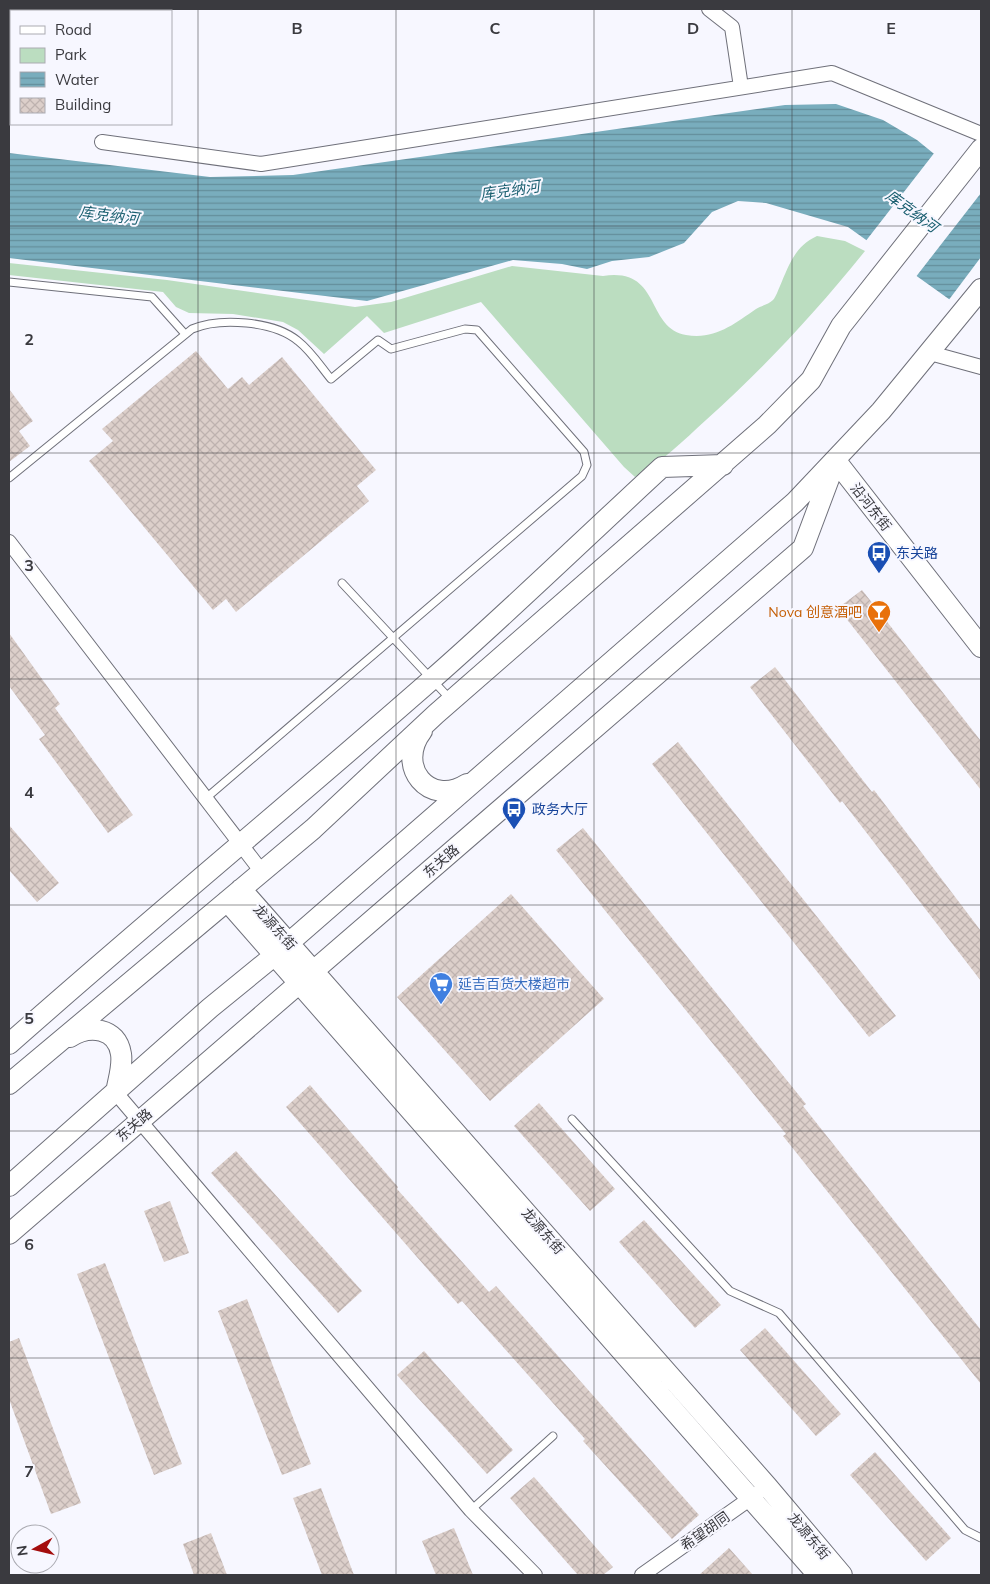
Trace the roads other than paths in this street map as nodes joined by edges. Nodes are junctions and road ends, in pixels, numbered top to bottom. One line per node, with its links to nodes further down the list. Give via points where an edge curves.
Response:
1 (709, 9): 2 (street, via 732,27)
2 (742, 87): 3 (street, via 832,73); 4 (street, via 261,164)
3 (981, 134)
4 (102, 142)
5 (977, 154): 12 (main road, via 841,326 811,380)
6 (9, 282): 8 (lane, via 152,297)
7 (981, 289): 9 (main road, 东关路)
8 (185, 334): 13 (lane); 16 (lane, via 202,325 223,322 277,329 300,342 331,379 378,340 391,349 472,329 483,337 584,452 587,464 582,476)
9 (934, 349): 10 (street); 11 (main road, 东关路)
10 (981, 367)
11 (836, 461): 17 (main road, 沿河东街); 21 (main road, 东关路, via 795,502); 27 (main road, 东关路, via 803,548)
12 (723, 464): 18 (main road, via 662,467); 19 (main road)
13 (9, 478)
14 (9, 542): 22 (street)
15 (342, 583): 16 (lane)
16 (393, 638): 18 (lane); 22 (lane)
17 (981, 647)
18 (432, 680): 19 (lane); 23 (main road)
19 (451, 700): 20 (main road)
20 (436, 714): 21 (main road, via 415,740 412,757 415,773 422,782 440,791 461,788); 24 (main road, via 314,829)
21 (477, 778): 26 (main road, 东关路)
22 (205, 799): 23 (street)
23 (240, 844): 24 (street); 28 (main road)
24 (262, 872): 25 (main road)
25 (234, 895): 26 (main road, 龙源东街); 29 (main road)
26 (282, 948): 27 (main road, 龙源东街); 31 (main road, 东关路)
27 (307, 977): 33 (main road, 东关路); 37 (main road, 龙源东街)
28 (9, 1044)
29 (48, 1050): 30 (main road); 31 (main road, via 80,1031 97,1029 105,1032 118,1044 121,1053)
30 (9, 1084)
31 (116, 1093): 33 (street); 34 (main road, 东关路)
32 (572, 1119): 39 (lane, via 730,1292 779,1313 966,1530)
33 (140, 1121): 35 (main road, 东关路); 38 (street)
34 (9, 1186)
35 (9, 1234)
36 (553, 1436): 38 (lane)
37 (759, 1492): 41 (street, 希望胡同); 42 (main road, 龙源东街); 43 (main road, 龙源东街)
38 (471, 1510): 40 (street)
39 (981, 1538)
40 (536, 1575)
41 (642, 1575)
42 (818, 1575)
43 (842, 1575)

